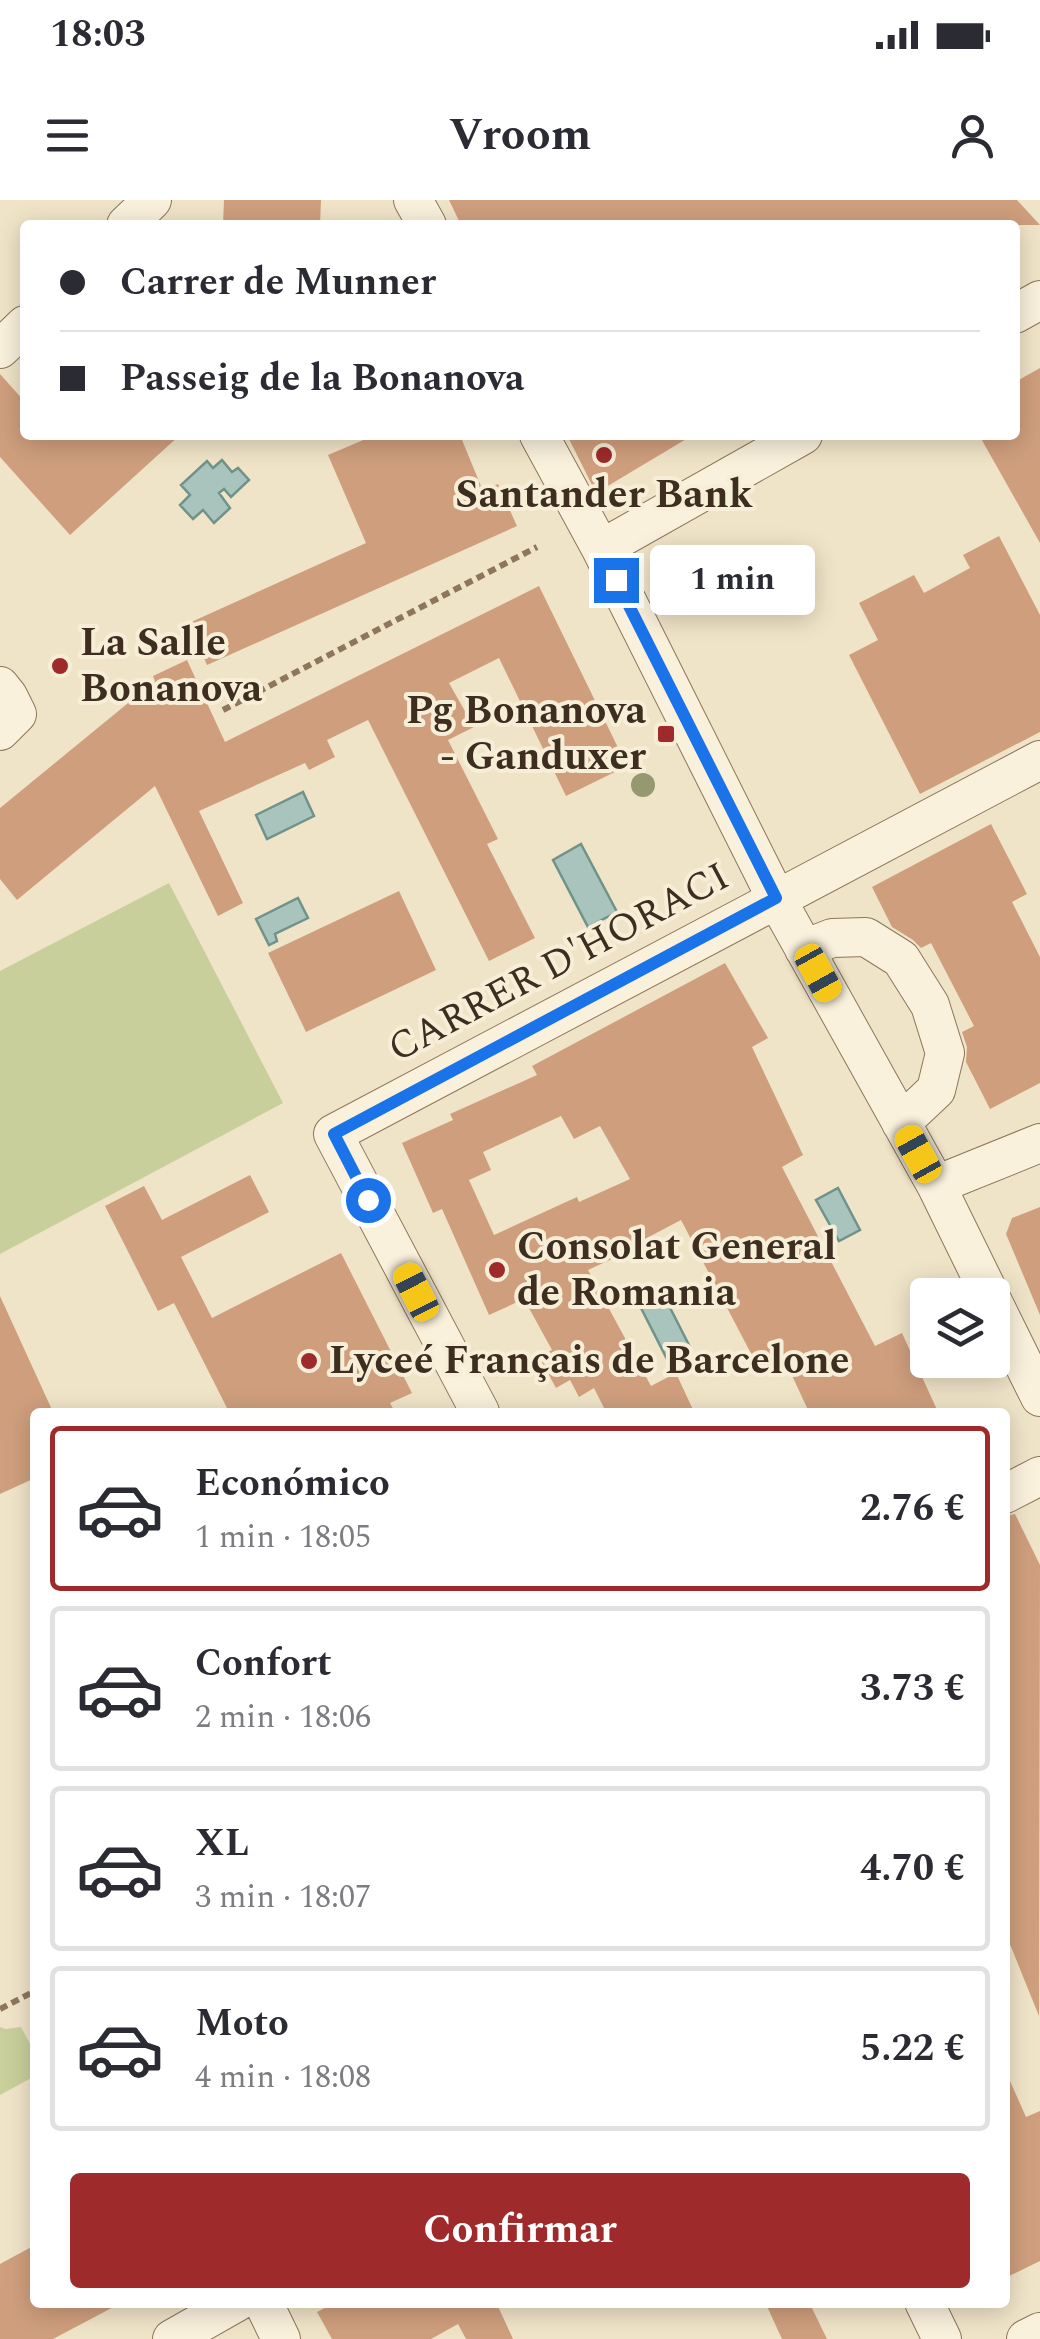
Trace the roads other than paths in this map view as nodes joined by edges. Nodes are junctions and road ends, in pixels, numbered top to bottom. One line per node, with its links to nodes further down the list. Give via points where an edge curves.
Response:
1 (152, 200): 2 (street)
2 (131, 220)
3 (20, 330): 4 (street)
4 (0, 350)
5 (543, 440): 7 (street)
6 (793, 440): 7 (street)
7 (601, 549): 11 (street)
8 (0, 686): 9 (street, via 17,714)
9 (0, 731)
10 (1040, 760): 11 (street, CARRER D'HORACI)
11 (776, 898): 12 (street); 19 (street, CARRER D'HORACI, via 334,1134)
12 (804, 949): 13 (street); 13 (street, via 832,938 866,937 901,959 930,1004 946,1054 936,1090)
13 (901, 1123): 15 (street)
14 (1040, 1143): 15 (street)
15 (936, 1185): 16 (street)
16 (981, 1278)
17 (1010, 1336): 18 (street)
18 (1040, 1397)
19 (478, 1408)
20 (1040, 1476): 21 (street)
21 (1010, 1491)
22 (226, 2308): 26 (street)
23 (266, 2308): 27 (street)
24 (927, 2308): 28 (street)
25 (1040, 2332): 29 (street)
26 (172, 2339)
27 (281, 2339)
28 (942, 2339)
29 (1026, 2339)

